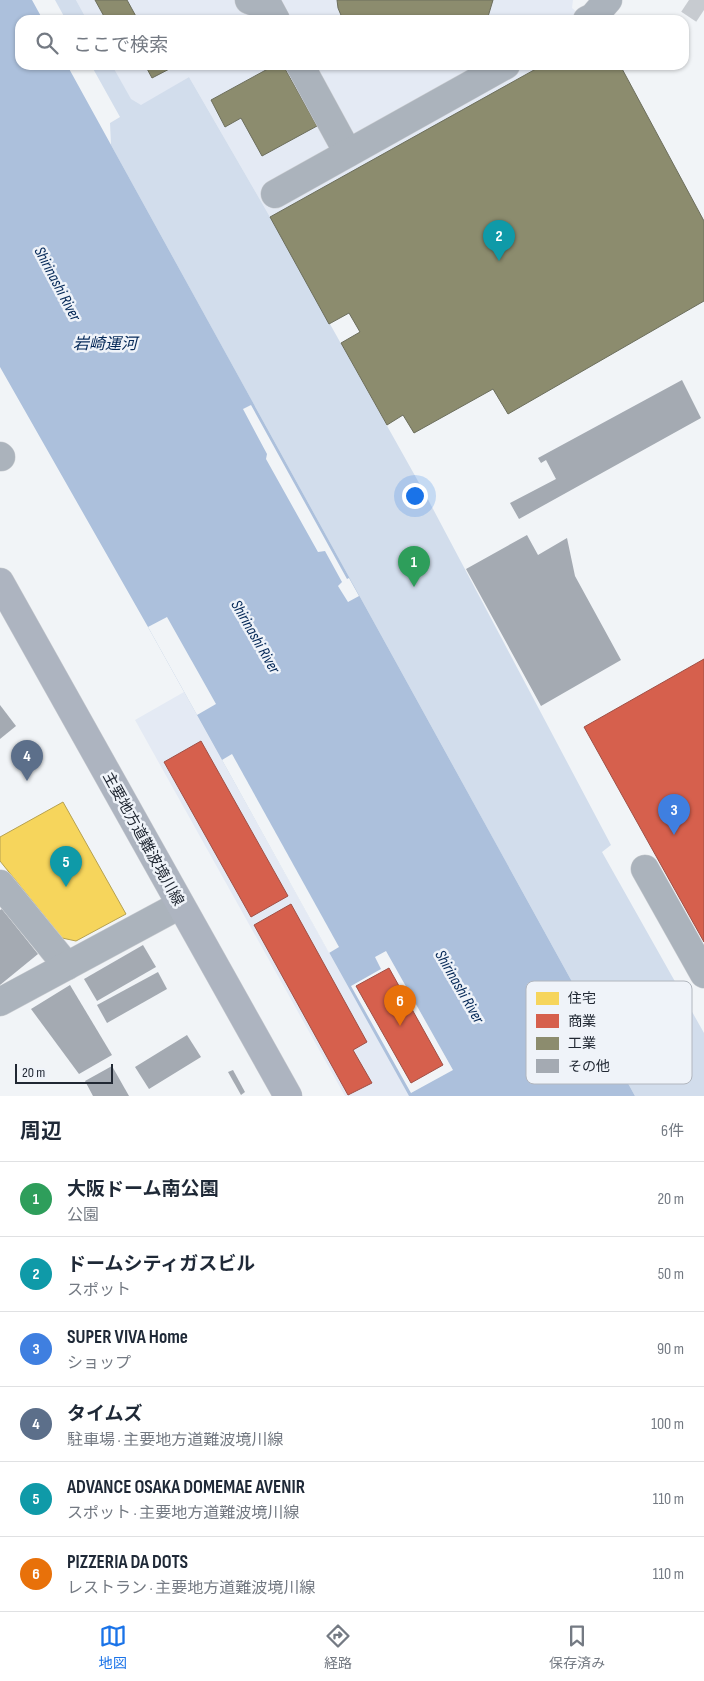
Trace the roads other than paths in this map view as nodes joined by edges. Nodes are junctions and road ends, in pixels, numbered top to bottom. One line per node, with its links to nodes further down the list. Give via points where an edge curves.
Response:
1 (249, 0): 3 (street, via 269,8)
2 (608, 0): 4 (street)
3 (273, 15)
4 (595, 15)
5 (303, 70): 7 (street)
6 (497, 70): 7 (street)
7 (348, 153): 8 (street)
8 (275, 194)
9 (0, 582): 12 (main road, 主要地方道難波境川線)
10 (645, 869): 14 (street)
11 (0, 884): 13 (street)
12 (180, 905): 13 (street); 16 (main road, 主要地方道難波境川線)
13 (67, 966): 15 (street)
14 (704, 974)
15 (0, 1002)
16 (281, 1094)

